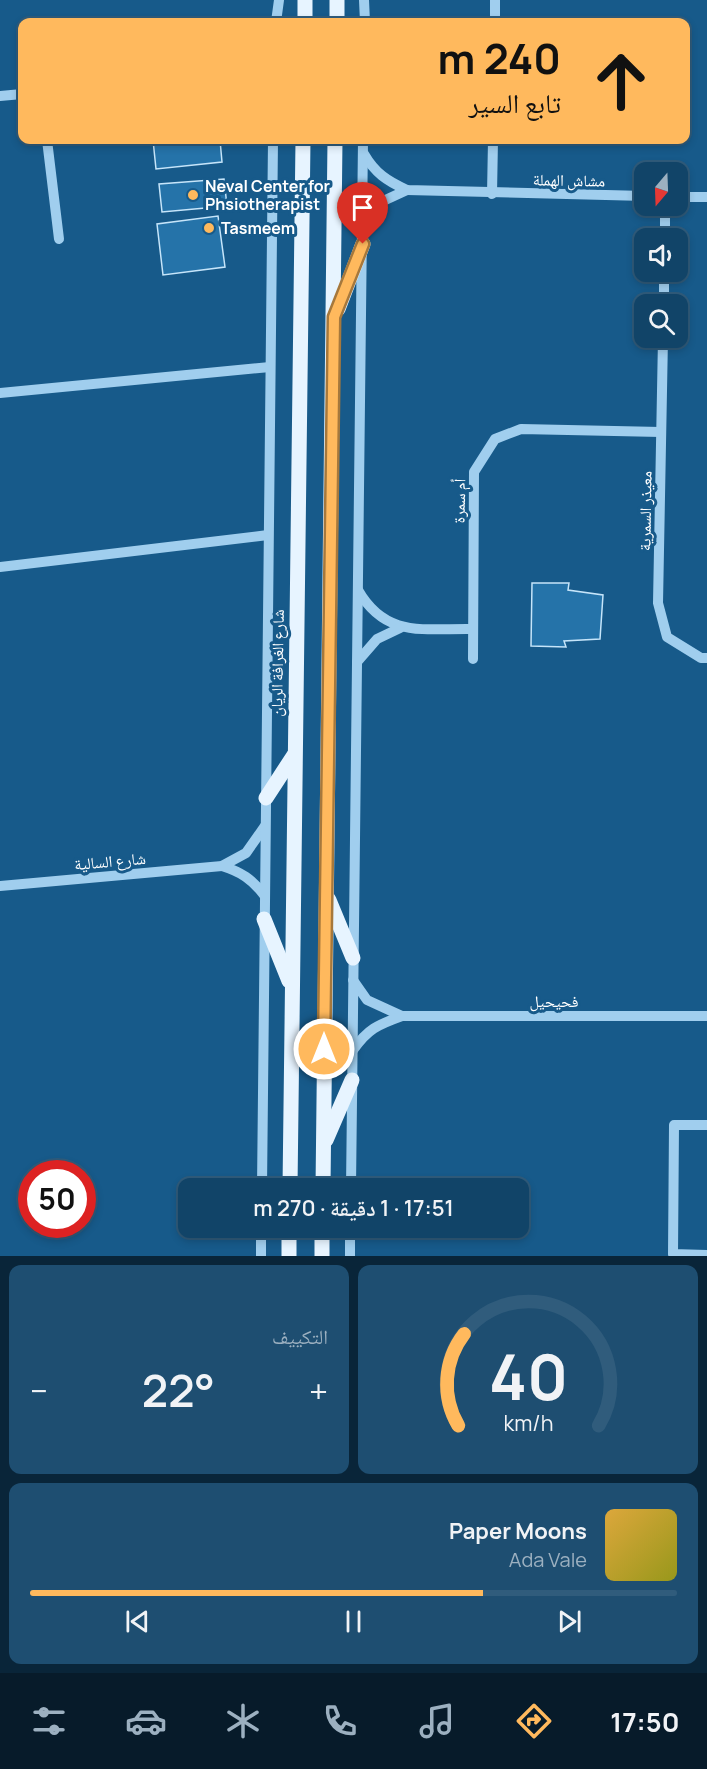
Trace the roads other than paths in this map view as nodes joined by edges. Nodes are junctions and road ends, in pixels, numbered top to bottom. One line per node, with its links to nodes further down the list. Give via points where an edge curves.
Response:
1 (279, 0): 6 (street)
2 (305, 0): 7 (main road)
3 (337, 0): 8 (main road)
4 (364, 0): 9 (street)
5 (495, 0): 10 (street)
6 (277, 18)
7 (304, 18)
8 (337, 18)
9 (365, 18)
10 (495, 18)
11 (18, 94): 12 (street)
12 (0, 96)
13 (47, 144): 26 (street)
14 (273, 144): 30 (street, شارع الغرافة الريان)
15 (303, 144): 41 (main road, شارع الغرافة الريان)
16 (335, 144): 28 (main road)
17 (363, 144): 19 (street)
18 (493, 144): 21 (street)
19 (363, 153): 20 (street, مشاش الهملة, via 381,177); 25 (street)
20 (407, 190): 21 (street, مشاش الهملة); 25 (street, مشاش الهملة, via 381,202)
21 (492, 194): 22 (street, مشاش الهملة)
22 (634, 196)
23 (688, 197): 24 (street)
24 (707, 197)
25 (363, 223): 27 (street)
26 (59, 239)
27 (363, 244): 28 (main road); 35 (street)
28 (334, 317): 46 (main road)
29 (663, 348): 32 (street, معيذر السمرية)
30 (270, 367): 31 (street); 33 (street, شارع الغرافة الريان)
31 (0, 393)
32 (661, 432): 37 (street, أم سمرة, via 520,429 495,439 474,472); 38 (street, معيذر السمرية, via 658,603 667,637)
33 (268, 536): 34 (street); 42 (street, شارع الغرافة الريان)
34 (0, 567)
35 (358, 590): 36 (street, via 371,610); 40 (street)
36 (400, 628): 37 (street); 40 (street, via 377,639)
37 (473, 629): 39 (street, أم سمرة)
38 (707, 658)
39 (473, 659)
40 (356, 662): 49 (street)
41 (294, 754): 42 (main road); 51 (main road, شارع الغرافة الريان)
42 (266, 798): 43 (street, شارع الغرافة الريان)
43 (265, 826): 44 (street, شارع السالية, via 246,854); 47 (street, شارع الغرافة الريان)
44 (222, 866): 45 (street, شارع السالية); 47 (street, شارع السالية, via 245,875)
45 (0, 886)
46 (326, 892): 49 (main road); 57 (main road)
47 (264, 895): 48 (street, شارع الغرافة الريان)
48 (264, 919): 51 (main road); 58 (street, شارع الغرافة الريان)
49 (353, 958): 50 (street)
50 (352, 979): 52 (street, فحيحيل, via 367,1000); 54 (street)
51 (291, 987): 59 (main road, شارع الغرافة الريان)
52 (402, 1016): 53 (street, فحيحيل); 54 (street, فحيحيل, via 373,1027)
53 (707, 1016)
54 (352, 1050): 55 (street)
55 (352, 1080): 57 (main road); 61 (street)
56 (707, 1125): 66 (street, via 674,1125 673,1254)
57 (323, 1145): 60 (main road)
58 (262, 1178)
59 (290, 1178)
60 (322, 1178)
61 (351, 1178)
62 (261, 1238): 67 (street)
63 (289, 1238): 68 (main road)
64 (322, 1238): 69 (main road)
65 (350, 1238): 70 (street)
66 (707, 1255)
67 (261, 1256)
68 (289, 1256)
69 (321, 1256)
70 (350, 1256)

